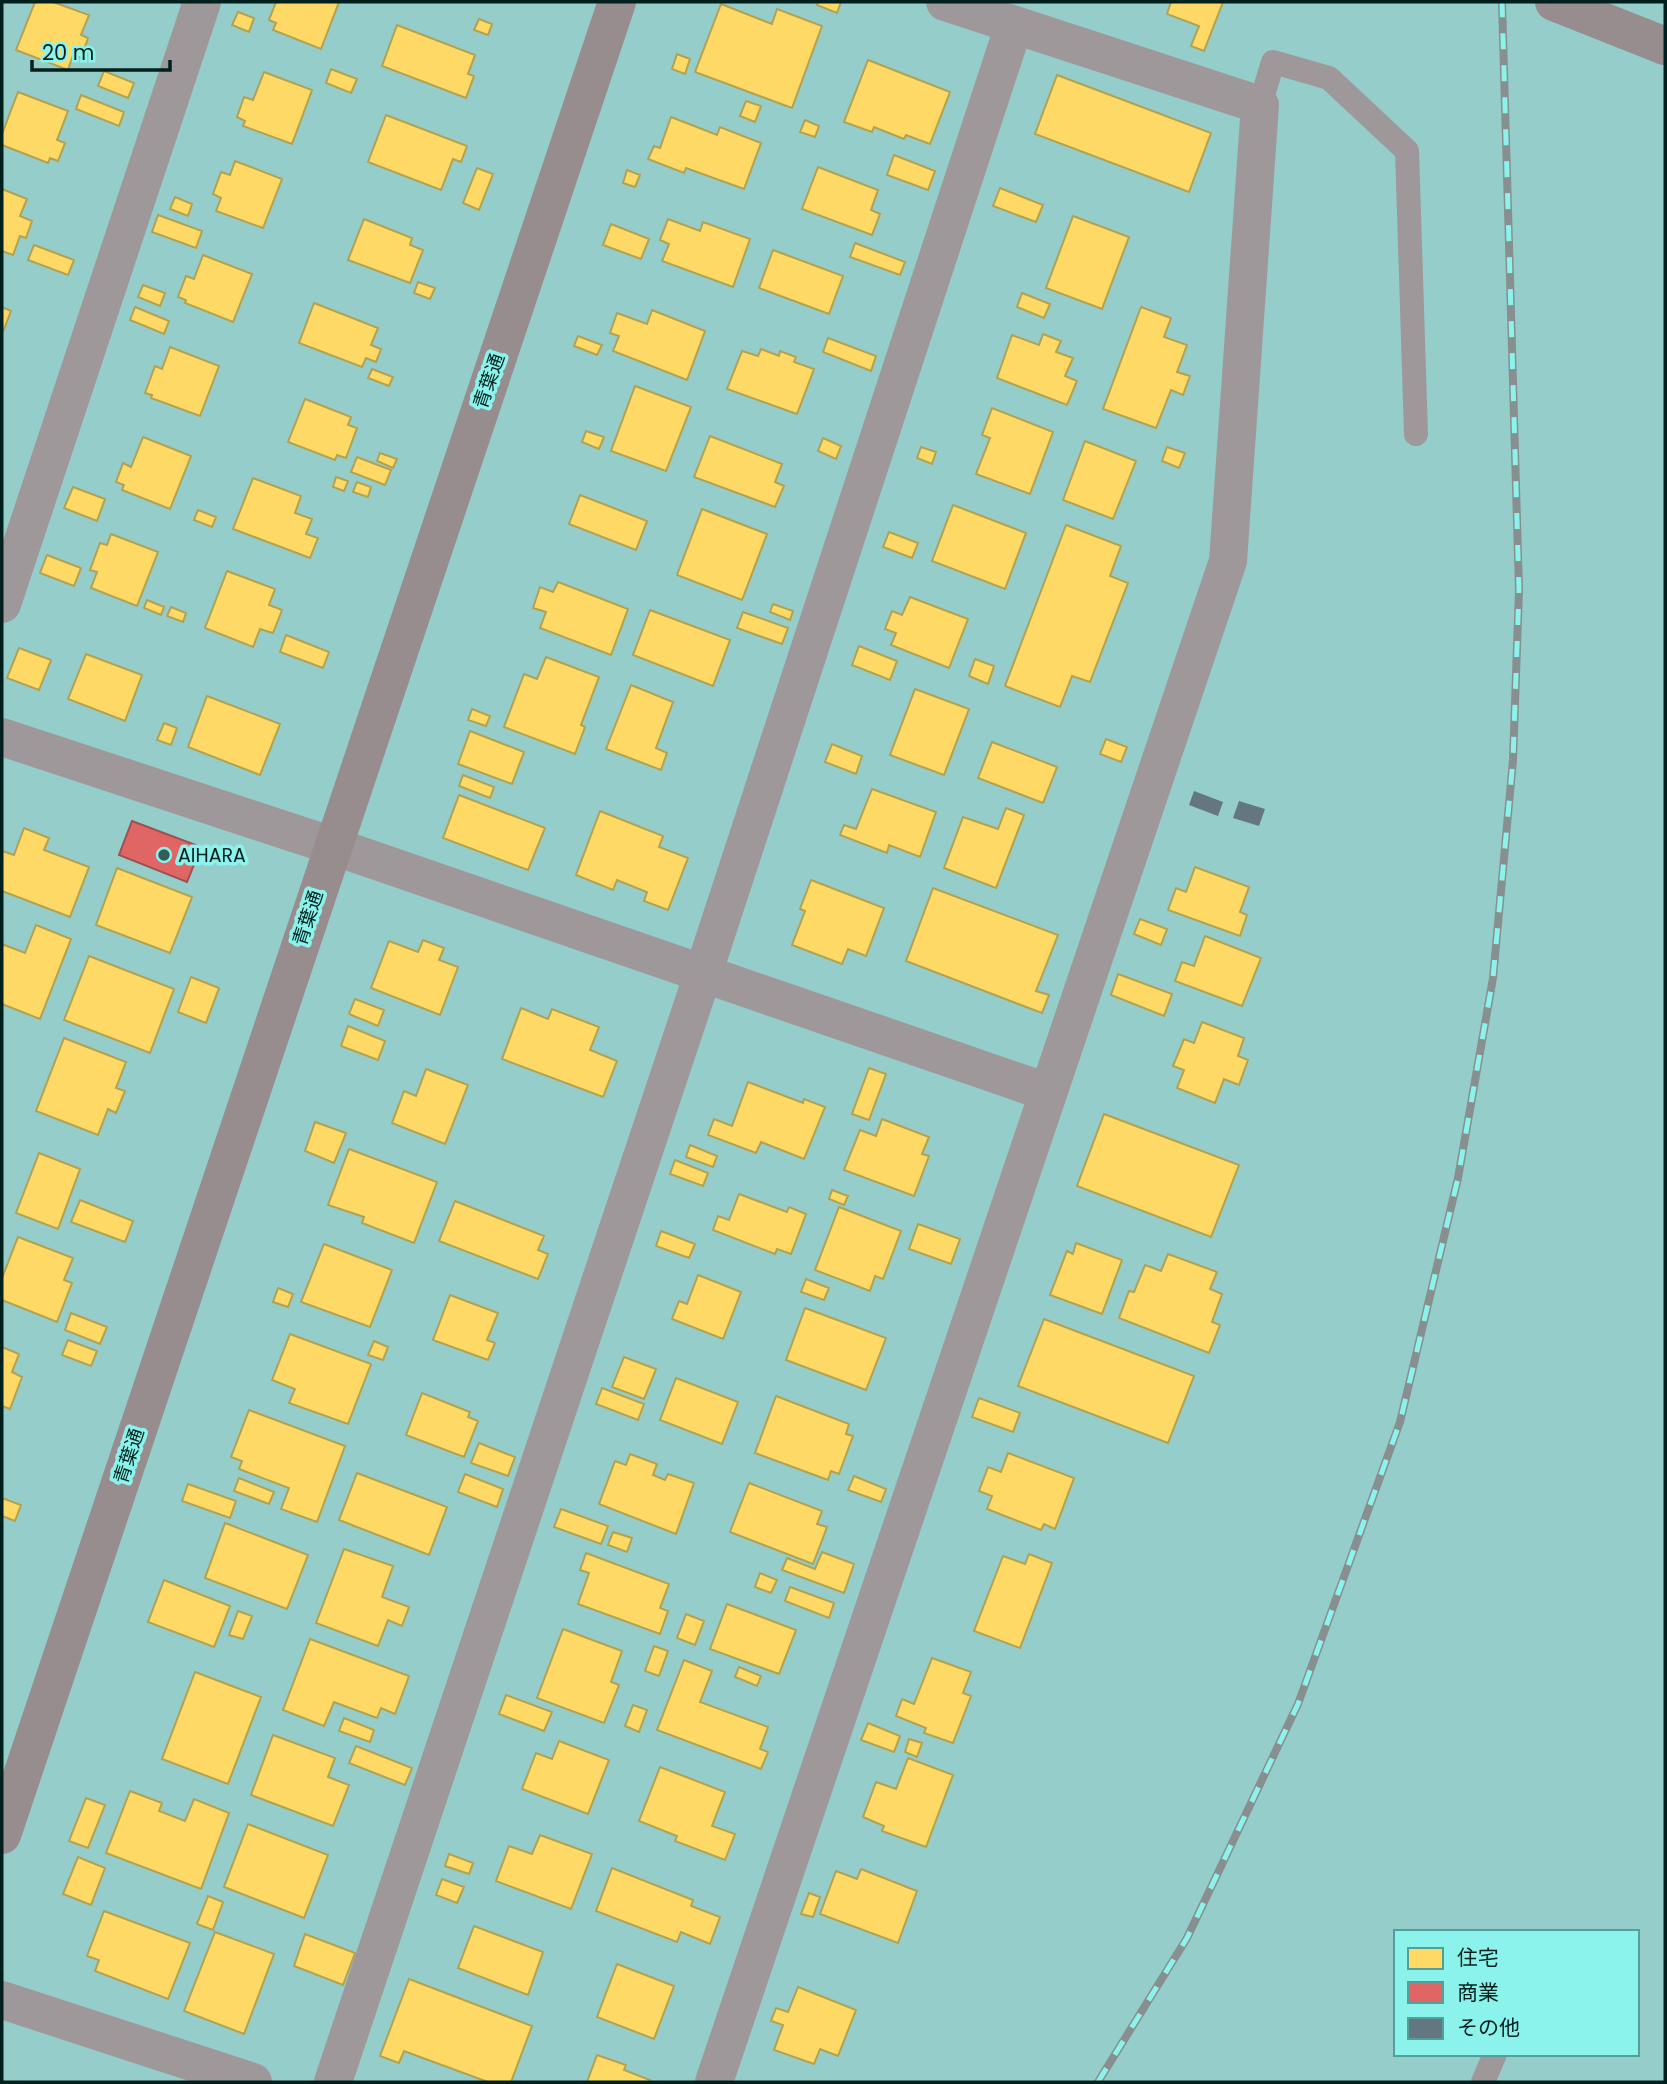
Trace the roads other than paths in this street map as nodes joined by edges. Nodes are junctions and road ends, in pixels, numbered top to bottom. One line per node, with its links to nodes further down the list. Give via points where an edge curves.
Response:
1 (202, 2): 9 (street)
2 (617, 2): 11 (street, 青葉通)
3 (945, 2): 5 (street)
4 (1554, 2): 6 (street)
5 (1014, 25): 7 (street); 12 (street)
6 (1665, 46)
7 (1260, 105): 8 (lane, via 1273,62 1329,78 1407,151); 13 (street, via 1228,561)
8 (1416, 435)
9 (2, 604)
10 (2, 737): 11 (street)
11 (332, 846): 12 (street); 14 (street, 青葉通)
12 (703, 974): 13 (street); 18 (street)
13 (1047, 1092): 19 (street)
14 (2, 1835)
15 (2, 2000): 17 (street)
16 (1494, 2056): 20 (lane)
17 (253, 2082)
18 (333, 2082)
19 (714, 2082)
20 (1483, 2082)

